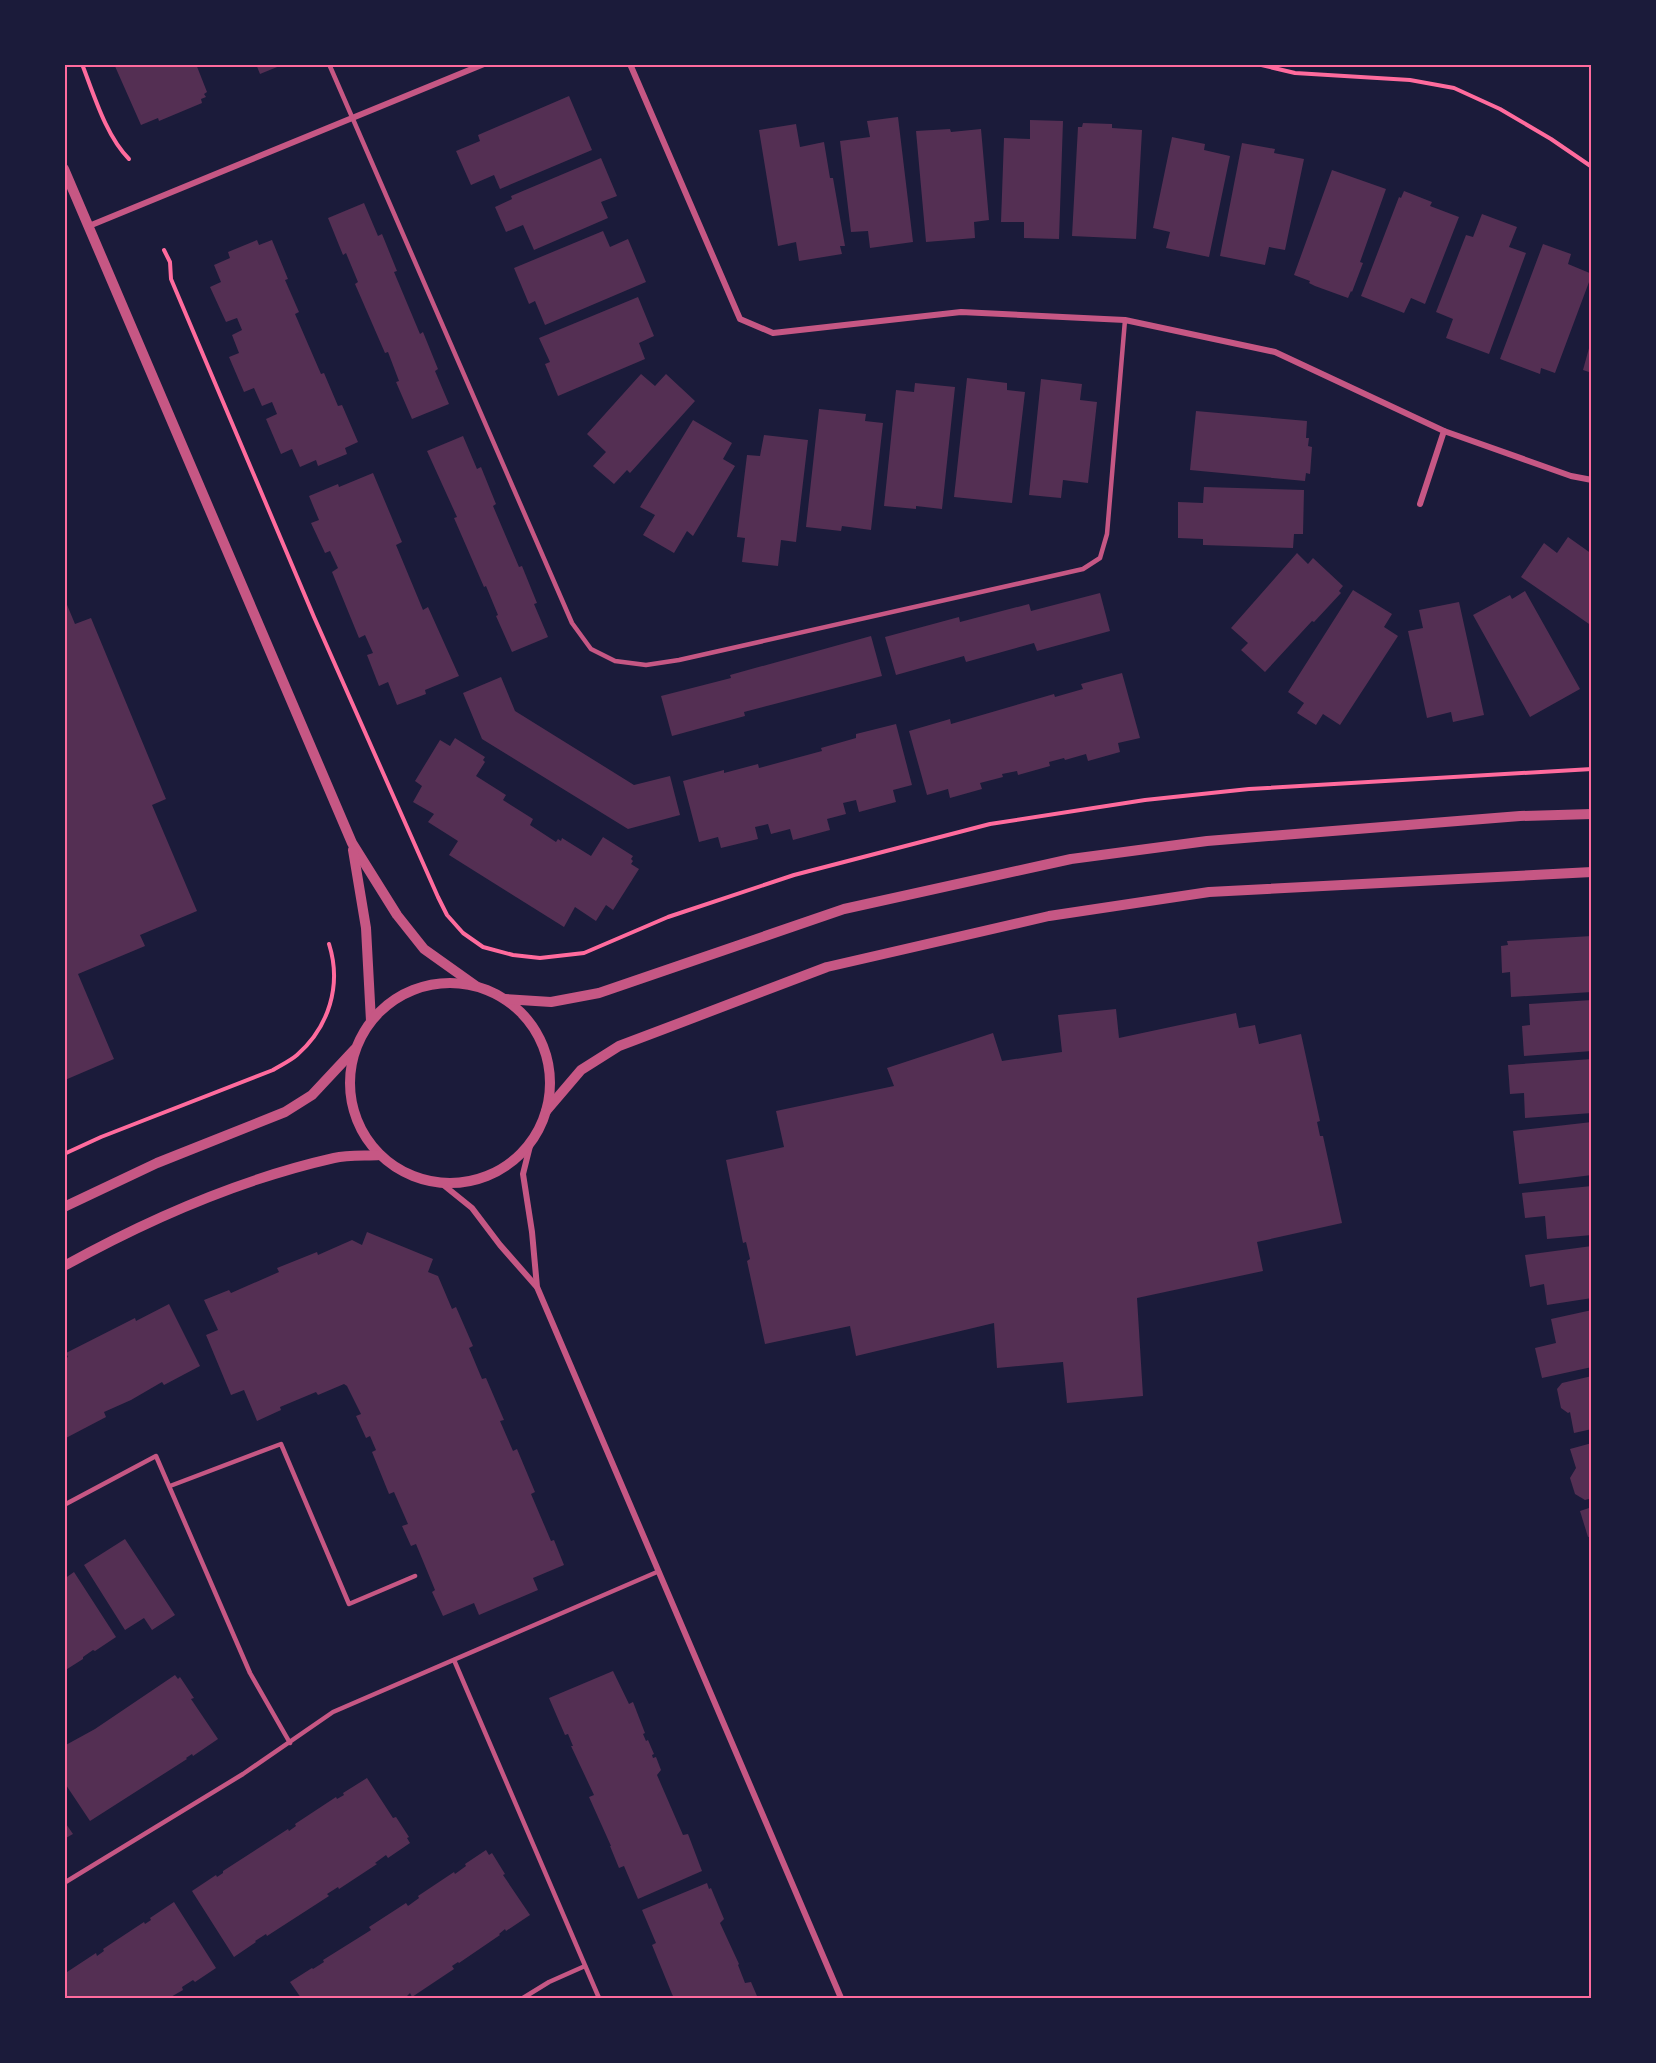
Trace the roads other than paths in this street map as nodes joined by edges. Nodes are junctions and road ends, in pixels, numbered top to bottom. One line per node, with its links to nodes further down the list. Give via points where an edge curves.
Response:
1 (329, 64): 4 (lane)
2 (483, 64): 4 (street)
3 (630, 64): 7 (street, via 740,319 773,333 961,312)
4 (351, 119): 6 (street); 7 (lane, via 572,623 591,649 615,661 646,666 679,660 1083,569 1100,558 1107,534)
5 (64, 169): 6 (street)
6 (89, 226): 12 (street)
7 (1125, 320): 8 (street, via 1275,352)
8 (1444, 431): 9 (street); 10 (street)
9 (1592, 480)
10 (1420, 504)
11 (1592, 814): 15 (street, via 1520,816 1208,841 1071,859 844,909 599,993 551,1002)
12 (352, 843): 14 (street, via 424,950); 16 (street, via 366,928)
13 (1592, 872): 18 (street, via 1209,892 1049,916 827,967 619,1046 581,1070)
14 (476, 986): 15 (street); 16 (street, via 447,983 418,988 392,1001)
15 (505, 999): 18 (street, via 525,1016 548,1061)
16 (371, 1021): 17 (street)
17 (356, 1049): 20 (street, via 350,1077 352,1105 362,1132); 22 (street, via 312,1095 285,1112 157,1163)
18 (546, 1111): 19 (street)
19 (531, 1142): 21 (street, via 507,1166 475,1180); 24 (street, via 523,1173)
20 (380, 1155): 21 (street, via 407,1174); 23 (street, via 335,1158 249,1182 181,1209)
21 (441, 1183): 24 (street, via 472,1208)
22 (64, 1206)
23 (64, 1266)
24 (537, 1287): 27 (street)
25 (170, 1486): 26 (lane, via 156,1456); 28 (lane, via 281,1444 349,1604); 30 (lane, via 250,1673)
26 (64, 1505)
27 (657, 1572): 29 (lane); 35 (street)
28 (415, 1576)
29 (454, 1660): 30 (lane, via 333,1712); 32 (lane)
30 (290, 1743): 31 (lane)
31 (64, 1883)
32 (585, 1966): 33 (lane); 34 (lane)
33 (523, 1998)
34 (599, 1998)
35 (841, 1998)

